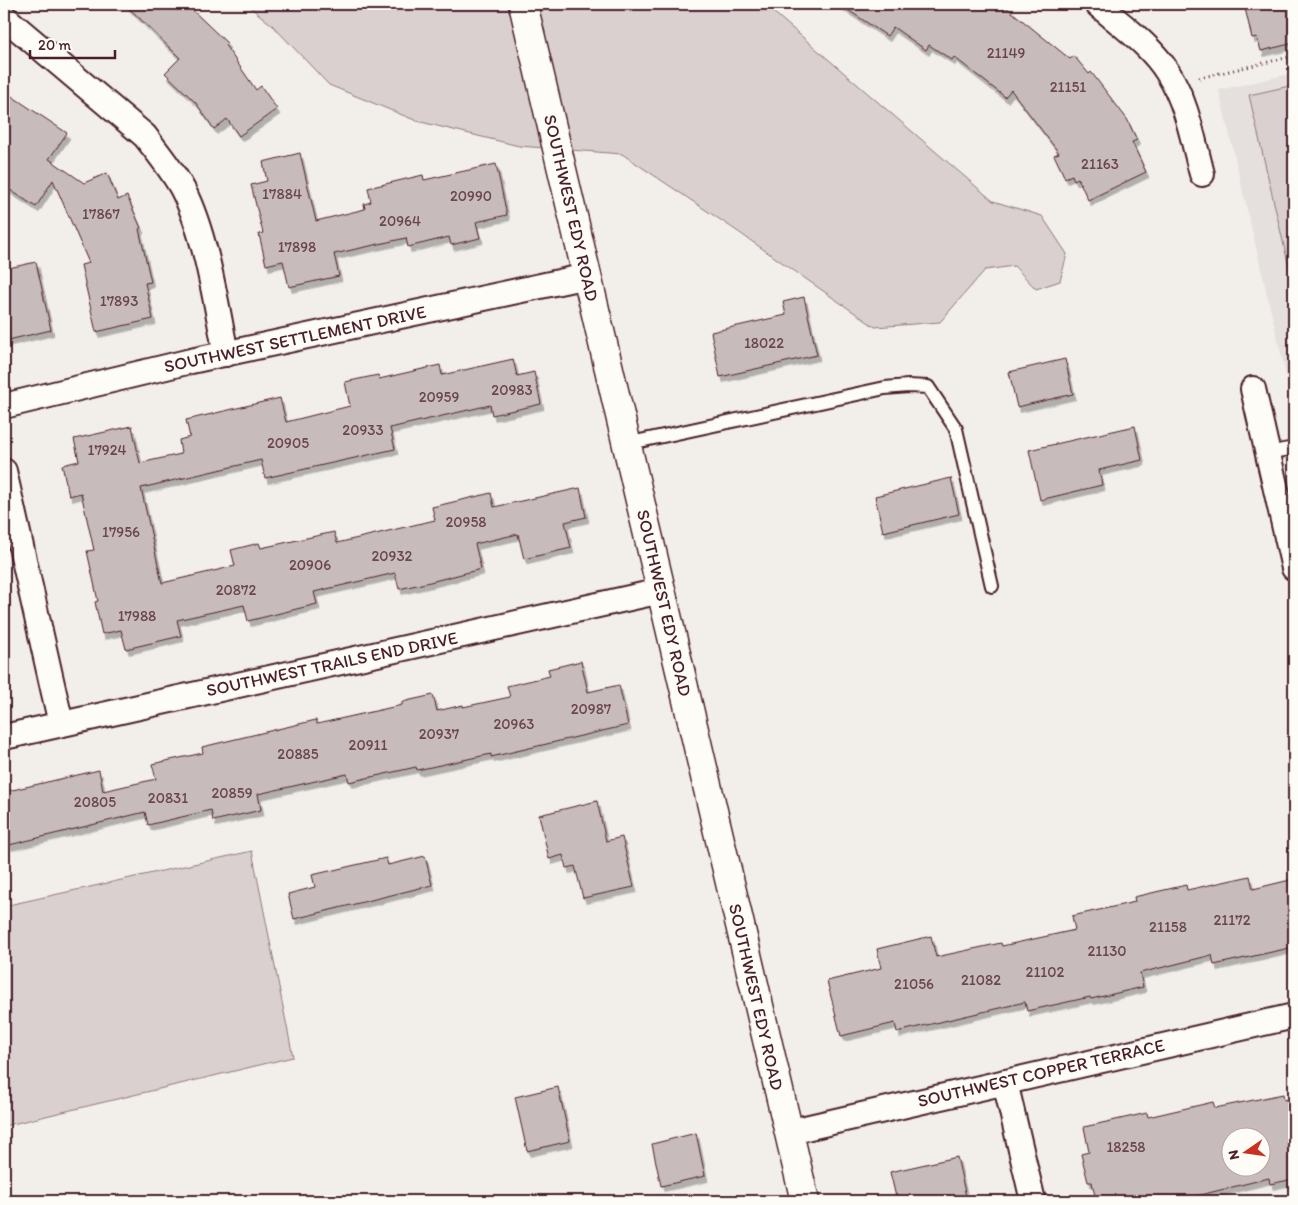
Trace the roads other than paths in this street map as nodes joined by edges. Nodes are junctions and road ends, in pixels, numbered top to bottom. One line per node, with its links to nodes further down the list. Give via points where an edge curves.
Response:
1 (523, 4): 5 (main road, SOUTHWEST EDY ROAD)
2 (1097, 4): 4 (street, via 1147,48 1167,71 1188,117)
3 (4, 17): 6 (street, via 139,131 183,190 198,231)
4 (1202, 174)
5 (587, 276): 6 (street, SOUTHWEST SETTLEMENT DRIVE); 9 (main road, SOUTHWEST EDY ROAD)
6 (226, 354): 8 (street, SOUTHWEST SETTLEMENT DRIVE)
7 (1253, 389): 11 (street)
8 (4, 406)
9 (626, 444): 14 (lane, via 885,388 928,387 956,429); 15 (main road, SOUTHWEST EDY ROAD)
10 (1294, 448): 11 (lane)
11 (1268, 453): 13 (street)
12 (4, 471): 16 (street)
13 (1294, 568)
14 (992, 586)
15 (661, 591): 16 (street, SOUTHWEST TRAILS END DRIVE); 20 (main road, SOUTHWEST EDY ROAD)
16 (61, 724): 17 (street, SOUTHWEST TRAILS END DRIVE)
17 (4, 737)
18 (1294, 1016): 19 (street, SOUTHWEST COPPER TERRACE)
19 (1004, 1082): 20 (street, SOUTHWEST COPPER TERRACE); 22 (street)
20 (788, 1132): 21 (main road, SOUTHWEST EDY ROAD)
21 (805, 1201)
22 (1033, 1201)

